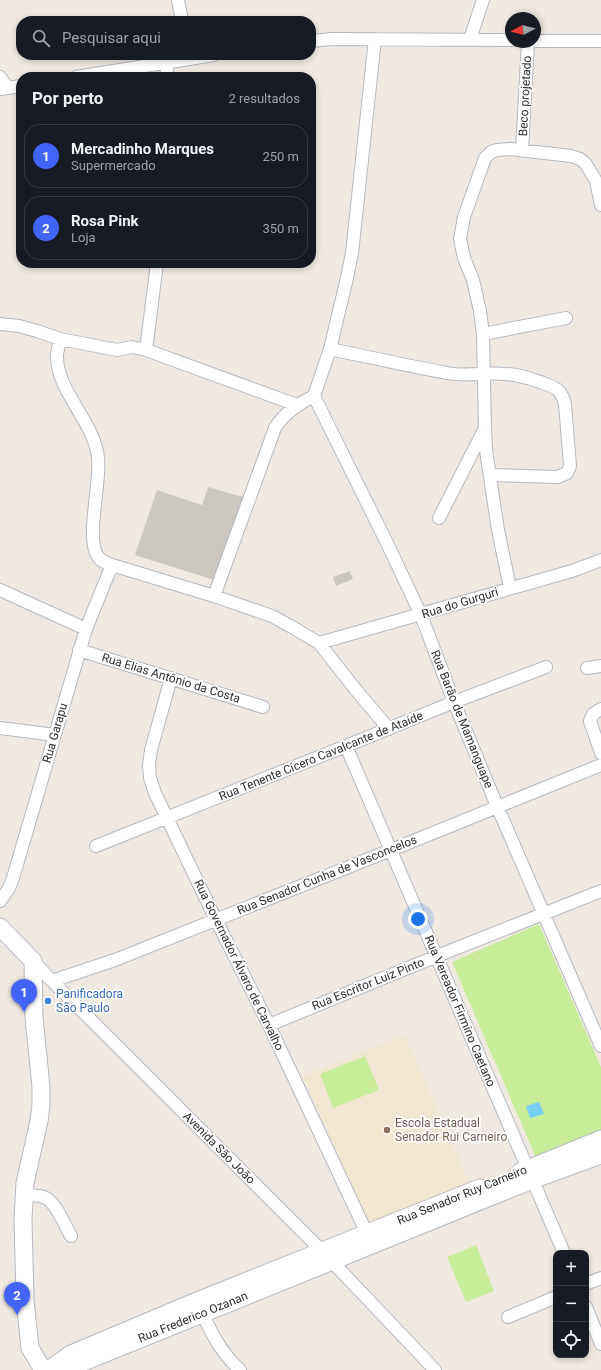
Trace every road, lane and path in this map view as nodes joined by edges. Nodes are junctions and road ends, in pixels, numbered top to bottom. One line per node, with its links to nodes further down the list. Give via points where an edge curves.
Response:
1 (178, 0): 3 (street)
2 (483, 0): 5 (street)
3 (181, 16)
4 (375, 39): 5 (street); 7 (street); 25 (street, via 352,254)
5 (470, 39): 6 (street)
6 (505, 40)
7 (316, 41)
8 (541, 41): 9 (street)
9 (601, 41)
10 (528, 48): 18 (street, Beco projetado)
11 (177, 60): 12 (street)
12 (168, 62): 13 (street); 14 (street)
13 (107, 72)
14 (167, 72)
15 (0, 77): 17 (street)
16 (16, 87): 17 (street)
17 (4, 89)
18 (522, 150): 19 (street, via 580,159 596,181); 23 (street, via 497,150 488,154 464,217 460,238 477,295)
19 (601, 205)
20 (156, 268): 26 (street)
21 (566, 318): 23 (street)
22 (0, 324): 24 (street, via 37,330)
23 (483, 334): 27 (street)
24 (60, 339): 26 (street, via 117,350 132,346); 34 (street, via 57,354 61,376 90,431 98,455 95,550 101,560)
25 (330, 349): 27 (street, via 448,374); 28 (street)
26 (146, 350): 29 (street)
27 (484, 374): 30 (street); 31 (street, via 525,377 556,388 560,392 565,404 570,466 567,473 558,477)
28 (314, 396): 29 (street); 38 (street, Rua Barão de Mamanguape)
29 (297, 405): 37 (street, via 280,420 271,438)
30 (485, 429): 31 (street); 32 (street)
31 (490, 475): 35 (street)
32 (439, 518)
33 (601, 560): 35 (street, Rua do Gurguri)
34 (112, 565): 37 (street); 39 (street, Rua Garapu)
35 (510, 588): 38 (street, Rua do Gurguri)
36 (0, 590): 39 (street)
37 (214, 596): 40 (street, via 272,616)
38 (421, 615): 40 (street, Rua do Gurguri); 46 (street, Rua Barão de Mamanguape)
39 (86, 629): 41 (street, Rua Garapu)
40 (319, 643): 50 (street)
41 (79, 650): 45 (street, Rua Elias Antônio da Costa); 51 (street, Rua Garapu)
42 (601, 666): 44 (street)
43 (546, 667): 46 (street, Rua Tenente Cícero Cavalcante de Ataíde)
44 (587, 668)
45 (172, 678): 47 (street, Rua Elias Antônio da Costa); 56 (street, Rua Governador Álvaro de Carvalho, via 149,765 150,778)
46 (454, 702): 50 (street, Rua Tenente Cícero Cavalcante de Ataíde); 55 (street, Rua Barão de Mamanguape)
47 (263, 707)
48 (601, 709): 53 (street, via 593,714 590,721)
49 (0, 728): 51 (street)
50 (389, 728): 52 (street, Rua Tenente Cícero Cavalcante de Ataíde)
51 (55, 735): 60 (street, Rua Garapu, via 13,878)
52 (346, 746): 56 (street, Rua Tenente Cícero Cavalcante de Ataíde); 58 (street, Rua Vereador Firmino Caetano)
53 (601, 753)
54 (601, 765): 55 (street, Rua Senador Cunha de Vasconcelos)
55 (497, 806): 58 (street, Rua Senador Cunha de Vasconcelos); 61 (street, Rua Barão de Mamanguape)
56 (166, 817): 57 (street, Rua Tenente Cícero Cavalcante de Ataíde); 62 (street, Rua Governador Álvaro de Carvalho)
57 (96, 846)
58 (391, 850): 62 (street, Rua Senador Cunha de Vasconcelos); 64 (street, Rua Vereador Firmino Caetano)
59 (601, 891): 61 (street, Rua Escritor Luiz Pinto)
60 (0, 901)
61 (544, 914): 64 (street, Rua Escritor Luiz Pinto); 68 (street, Rua Barão de Mamanguape)
62 (216, 920): 66 (street, Rua Senador Cunha de Vasconcelos, via 115,960); 67 (street, Rua Governador Álvaro de Carvalho)
63 (0, 927): 65 (street, Avenida São João)
64 (437, 956): 67 (street, Rua Escritor Luiz Pinto); 71 (street, Rua Vereador Firmino Caetano)
65 (33, 961): 66 (street, Avenida São João); 72 (street, via 34,1017 41,1105)
66 (52, 981): 76 (street, Avenida São João)
67 (269, 1025): 74 (street, Rua Governador Álvaro de Carvalho)
68 (601, 1046)
69 (601, 1139): 71 (street, Rua Senador Ruy Carneiro)
70 (601, 1155): 71 (street, Rua Senador Ruy Carneiro)
71 (530, 1174): 74 (street, Rua Senador Ruy Carneiro); 75 (street, Rua Vereador Firmino Caetano)
72 (24, 1195): 73 (street, via 49,1200); 84 (street, via 25,1300 30,1348)
73 (71, 1236)
74 (369, 1239): 76 (street, Rua Senador Ruy Carneiro)
75 (563, 1250)
76 (327, 1256): 80 (street, Rua Frederico Ozanan); 86 (street, Avenida São João)
77 (601, 1278): 78 (street)
78 (589, 1283)
79 (553, 1297): 82 (street)
80 (200, 1307): 84 (street, Rua Frederico Ozanan, via 154,1326 71,1367); 85 (street, via 215,1340)
81 (589, 1314): 83 (street)
82 (508, 1317)
83 (601, 1344)
84 (47, 1369)
85 (240, 1370)
86 (435, 1370)

